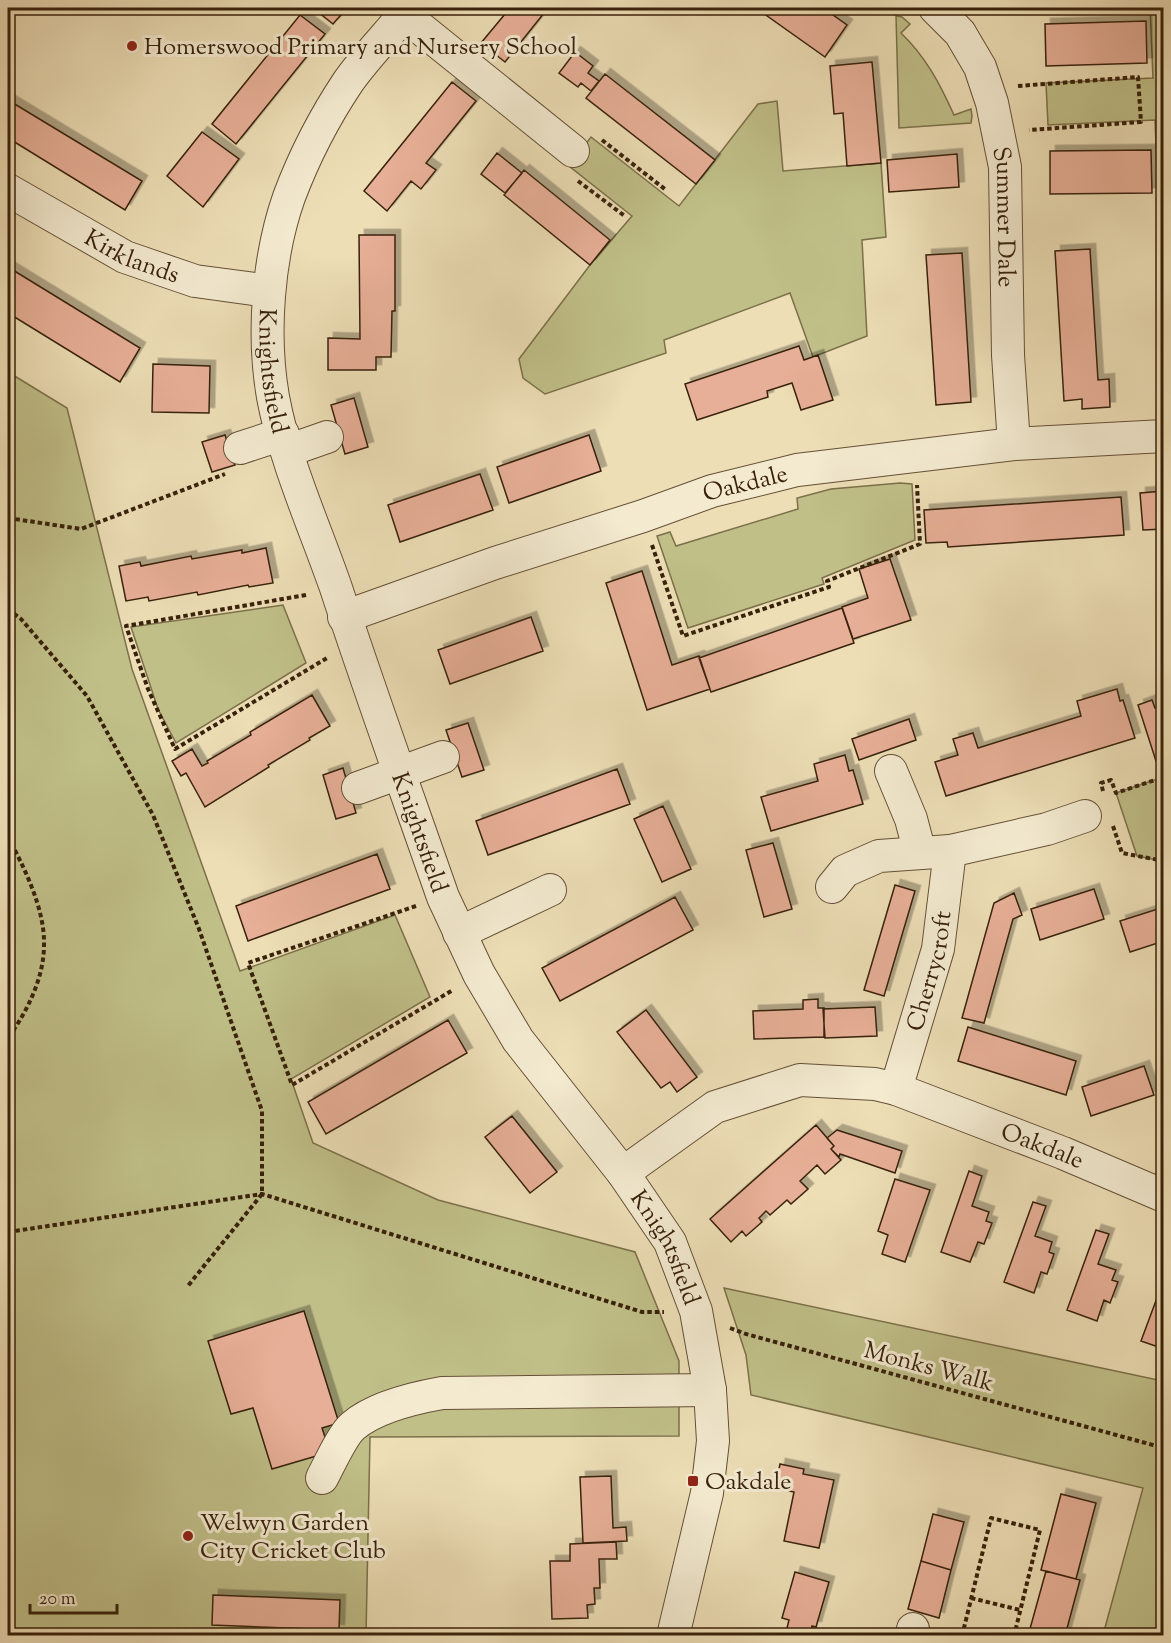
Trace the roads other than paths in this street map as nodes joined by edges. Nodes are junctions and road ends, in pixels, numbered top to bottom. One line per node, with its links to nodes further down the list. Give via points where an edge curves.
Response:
1 (935, 8): 9 (street, Summer Dale, via 960,33 980,67 1005,167 1008,355)
2 (406, 11): 3 (street); 5 (street, Knightsfield, via 349,80 312,142 289,199)
3 (573, 151)
4 (8, 190): 5 (street, Kirklands, via 125,257 195,281)
5 (269, 291): 8 (street, Knightsfield, via 273,396)
6 (1164, 436): 9 (street, Oakdale)
7 (327, 437): 8 (street)
8 (285, 442): 10 (street); 11 (street, Knightsfield)
9 (1014, 444): 11 (street, Oakdale, via 798,470 712,491)
10 (236, 459)
11 (345, 617): 14 (street, Knightsfield)
12 (443, 757): 14 (street)
13 (891, 771): 17 (street, via 911,819)
14 (400, 772): 15 (street); 20 (street, Knightsfield)
15 (358, 788)
16 (1096, 812): 17 (street, via 1047,829)
17 (935, 852): 18 (street, via 879,856 845,871); 21 (street, Cherrycroft, via 938,949)
18 (832, 887)
19 (550, 890): 20 (street)
20 (459, 933): 22 (street, Knightsfield, via 518,1040)
21 (896, 1089): 22 (street, Oakdale, via 875,1084 800,1080 715,1107); 23 (street, Oakdale)
22 (623, 1173): 24 (street, Knightsfield, via 670,1242 696,1311)
23 (1164, 1196)
24 (710, 1390): 25 (street, via 441,1393 414,1398 352,1426); 26 (street, Knightsfield, via 713,1441 707,1493)
25 (322, 1478)
26 (673, 1635)

